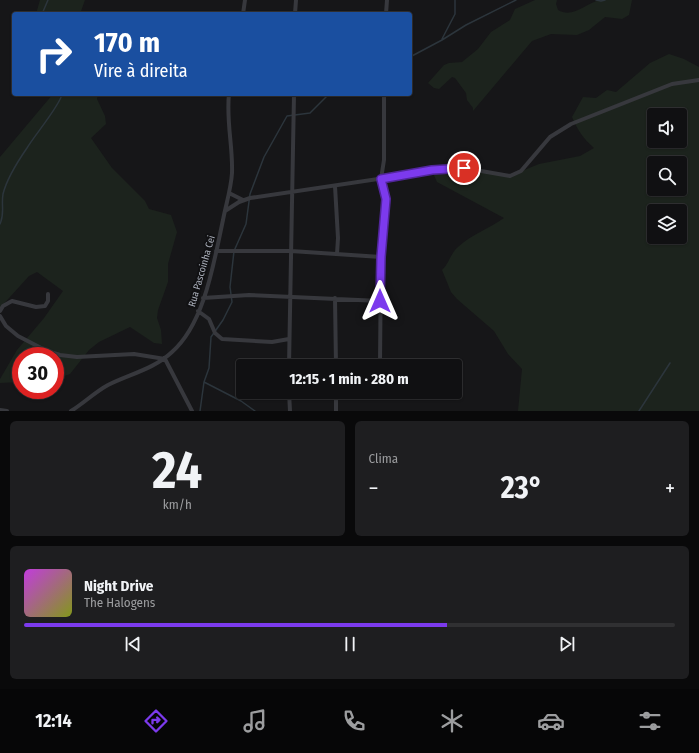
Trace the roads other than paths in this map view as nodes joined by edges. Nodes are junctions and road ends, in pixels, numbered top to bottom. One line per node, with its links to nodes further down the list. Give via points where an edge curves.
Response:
1 (245, 0): 4 (street)
2 (296, 0): 5 (street)
3 (387, 0): 6 (street)
4 (243, 12)
5 (295, 12)
6 (386, 12)
7 (699, 80): 11 (street, via 672,84 571,124 550,137 521,171 510,176 464,168 432,170)
8 (229, 96): 13 (street, Rua Pascoinha Cei, via 227,114 232,163)
9 (294, 96): 14 (street)
10 (384, 96): 11 (street, via 384,160)
11 (381, 179): 12 (street); 20 (street, via 386,199)
12 (335, 186): 14 (street); 19 (street)
13 (229, 193): 15 (street); 16 (street, Rua Pascoinha Cei)
14 (291, 193): 15 (street); 18 (street)
15 (242, 200): 16 (street)
16 (225, 211): 17 (street, Rua Pascoinha Cei)
17 (216, 251): 18 (street); 23 (street, Rua Pascoinha Cei)
18 (291, 251): 19 (street); 22 (street)
19 (337, 254): 20 (street)
20 (381, 257): 25 (street)
21 (48, 294): 27 (street, via 45,306 36,307 12,300 3,306)
22 (290, 296): 23 (street, via 237,295); 24 (street); 29 (street)
23 (203, 298): 26 (street, Rua Pascoinha Cei)
24 (334, 298): 25 (street); 32 (street)
25 (380, 301): 33 (street)
26 (198, 311): 29 (street, via 209,319 215,333 222,339 272,342); 30 (street, Rua Pascoinha Cei, via 189,332)
27 (0, 312)
28 (0, 316): 30 (street, via 6,326 18,336 60,355 77,357 134,354)
29 (289, 340): 31 (street)
30 (165, 359): 38 (street, Rua Pascoinha Cei, via 107,386); 39 (street)
31 (289, 359)
32 (336, 359)
33 (380, 359)
34 (289, 399): 40 (street)
35 (336, 399): 41 (street)
36 (0, 410): 37 (street)
37 (7, 411)
38 (71, 411)
39 (190, 411)
40 (290, 411)
41 (336, 411)

